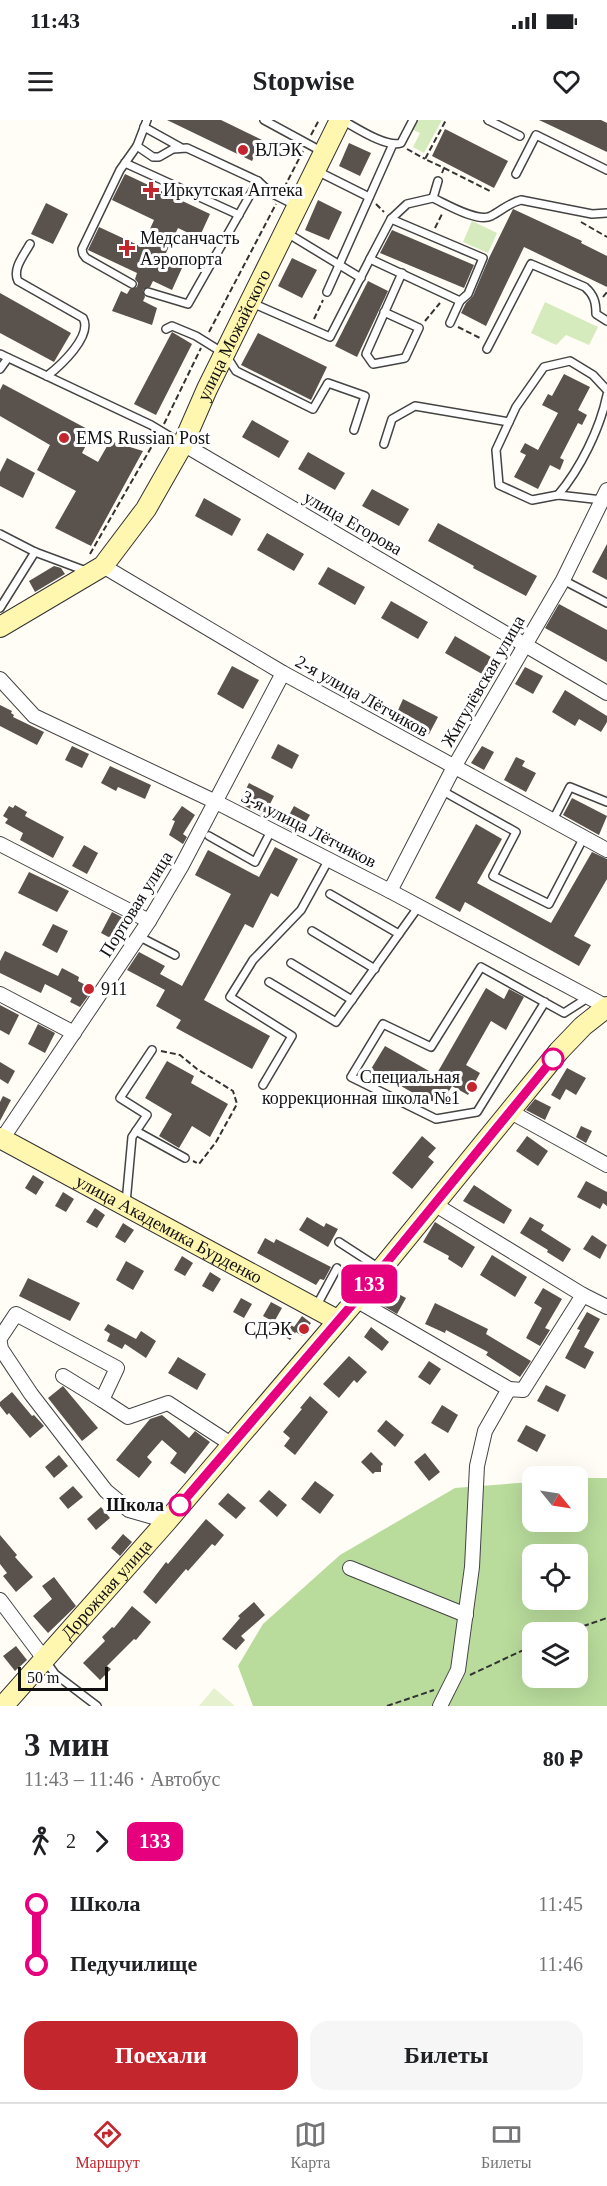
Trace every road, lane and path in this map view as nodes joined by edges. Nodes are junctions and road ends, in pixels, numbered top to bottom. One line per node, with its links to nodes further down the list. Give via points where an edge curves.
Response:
1 (264, 120): 12 (lane)
2 (341, 120): 8 (lane); 12 (street, улица Можайского)
3 (413, 120): 8 (lane, via 401,143)
4 (446, 120): 13 (path)
5 (488, 120): 7 (lane)
6 (146, 123): 9 (lane); 10 (lane)
7 (520, 136)
8 (393, 144): 22 (lane)
9 (137, 146): 10 (lane, via 153,157); 14 (lane)
10 (180, 147): 19 (lane)
11 (408, 150): 13 (path)
12 (324, 152): 16 (street, улица Можайского)
13 (425, 159): 15 (path)
14 (125, 163): 27 (lane); 38 (lane, via 82,249 87,258)
15 (444, 168): 20 (path); 21 (path)
16 (315, 170): 22 (lane); 25 (street, улица Можайского)
17 (607, 170): 18 (lane, via 536,135)
18 (516, 174)
19 (258, 181): 25 (lane, via 270,193); 27 (lane)
20 (438, 181): 23 (lane)
21 (492, 192)
22 (369, 197): 28 (path); 35 (lane)
23 (433, 198): 24 (lane); 28 (lane, via 407,204)
24 (447, 204): 26 (lane, via 477,218 488,218 521,200 592,214); 31 (path)
25 (297, 206): 30 (street, улица Можайского)
26 (607, 213)
27 (239, 215): 39 (lane, via 188,304)
28 (391, 219): 31 (lane); 34 (lane)
29 (575, 219): 32 (path)
30 (284, 232): 35 (lane); 43 (street, улица Можайского)
31 (431, 236): 42 (lane, via 483,258 468,294)
32 (607, 237)
33 (30, 244): 55 (lane, via 16,269 18,281 86,322 65,362)
34 (370, 259): 36 (lane); 37 (lane)
35 (339, 265): 37 (lane); 40 (lane)
36 (402, 273): 41 (lane); 44 (lane)
37 (361, 278): 47 (lane, via 330,337)
38 (132, 284)
39 (148, 292)
40 (327, 292): 47 (path)
41 (447, 295): 42 (lane); 48 (path)
42 (460, 301): 46 (lane)
43 (250, 302): 47 (lane); 52 (street, улица Можайского)
44 (384, 312): 48 (lane); 48 (lane, via 366,354 373,364 405,358)
45 (607, 321): 50 (lane, via 596,314 596,302 585,287 531,264)
46 (450, 323): 50 (path)
47 (310, 327)
48 (419, 328)
49 (166, 329): 52 (lane, via 172,326)
50 (489, 346)
51 (0, 354): 53 (lane, улица Егорова)
52 (225, 354): 59 (lane, via 236,371 313,409 328,383 365,396); 60 (street, улица Можайского)
53 (8, 358): 54 (lane); 55 (lane, улица Егорова)
54 (0, 369)
55 (47, 376): 60 (lane, улица Егорова)
56 (607, 390): 58 (lane, via 593,375 570,361 544,367)
57 (607, 395): 62 (lane, via 603,417)
58 (509, 422): 61 (lane, via 415,406 392,418); 62 (lane, via 496,450 499,485 532,500)
59 (354, 430)
60 (183, 444): 66 (street, улица Можайского, via 146,509); 71 (street, улица Егорова)
61 (384, 444)
62 (558, 495): 63 (lane)
63 (604, 495): 67 (street, Жигулёвская улица)
64 (0, 534): 65 (lane)
65 (35, 552): 66 (lane); 69 (lane)
66 (97, 570): 70 (street, улица Можайского); 72 (street, 2-я улица Лётчиков)
67 (563, 580): 68 (lane); 71 (street, Жигулёвская улица)
68 (607, 603)
69 (0, 608)
70 (0, 627)
71 (526, 645): 74 (street, улица Егорова); 75 (street, Жигулёвская улица)
72 (283, 673): 75 (street, 2-я улица Лётчиков); 77 (street, Портовая улица)
73 (0, 679): 77 (street, 3-я улица Лётчиков, via 34,716)
74 (607, 693)
75 (454, 766): 76 (street, Жигулёвская улица); 79 (street, 2-я улица Лётчиков)
76 (441, 790): 82 (lane, via 516,832 493,876 549,904); 86 (street, Жигулёвская улица)
77 (216, 802): 80 (street, 3-я улица Лётчиков); 89 (street, Портовая улица)
78 (607, 802): 79 (lane, via 570,787)
79 (553, 820): 82 (street, 2-я улица Лётчиков)
80 (271, 831): 81 (lane, via 255,862); 85 (street, 3-я улица Лётчиков)
81 (209, 836)
82 (584, 837): 84 (street, 2-я улица Лётчиков)
83 (0, 844): 89 (street)
84 (607, 850)
85 (328, 861): 86 (street, 3-я улица Лётчиков); 104 (lane, via 301,910 253,960 230,997 292,1036)
86 (390, 891): 88 (street, 3-я улица Лётчиков)
87 (330, 894): 91 (lane)
88 (419, 906): 91 (lane); 98 (street, 3-я улица Лётчиков)
89 (149, 921): 92 (street, Портовая улица)
90 (312, 931): 95 (lane)
91 (399, 934): 95 (lane)
92 (138, 936): 93 (lane); 102 (street, Портовая улица)
93 (175, 955)
94 (291, 963): 99 (lane)
95 (375, 969): 99 (lane)
96 (269, 982): 99 (lane, via 336,1022)
97 (0, 994): 102 (street)
98 (589, 997): 100 (lane, via 564,1013); 101 (street, 3-я улица Лётчиков)
99 (352, 1000)
100 (545, 1002): 100 (lane, via 481,967 431,1047 383,1024 351,1077 436,1119 477,1112)
101 (607, 1007): 105 (street, Дорожная улица, via 583,1026)
102 (74, 1033): 107 (street, Портовая улица)
103 (152, 1050): 106 (lane, via 120,1098 147,1115); 108 (path, via 180,1055 232,1091 237,1104 199,1164)
104 (263, 1085)
105 (509, 1111): 109 (street); 110 (street, Дорожная улица)
106 (136, 1131): 108 (lane); 111 (lane, via 132,1137)
107 (1, 1140): 111 (street, улица Академика Бурденко)
108 (185, 1158)
109 (607, 1166)
110 (434, 1204): 114 (street, Дорожная улица); 115 (street)
111 (126, 1205): 118 (street, улица Академика Бурденко)
112 (339, 1242): 114 (lane)
113 (338, 1268): 118 (lane)
114 (381, 1269): 116 (street, Дорожная улица)
115 (582, 1295): 117 (street); 123 (street, via 524,1390)
116 (356, 1300): 119 (street, Дорожная улица); 123 (street)
117 (607, 1307)
118 (315, 1308): 119 (street, улица Академика Бурденко)
119 (337, 1320): 125 (street, Дорожная улица)
120 (0, 1338): 124 (street, via 16,1314 117,1368)
121 (0, 1344): 126 (street, via 31,1394 106,1491 129,1510)
122 (63, 1376): 124 (street)
123 (509, 1389): 129 (street, via 485,1431 477,1466)
124 (102, 1400): 125 (street, via 128,1417 168,1403)
125 (231, 1444): 126 (street, Дорожная улица)
126 (167, 1521): 133 (street, Дорожная улица)
127 (350, 1568): 129 (street)
128 (0, 1600): 133 (street)
129 (466, 1615): 134 (street, via 458,1670)
130 (607, 1618): 131 (path)
131 (588, 1624)
132 (522, 1651): 134 (path)
133 (45, 1660): 135 (street, Дорожная улица); 136 (lane, via 55,1674)
134 (452, 1683): 137 (path); 138 (street)
135 (3, 1706)
136 (97, 1706)
137 (387, 1706)
138 (440, 1706)

